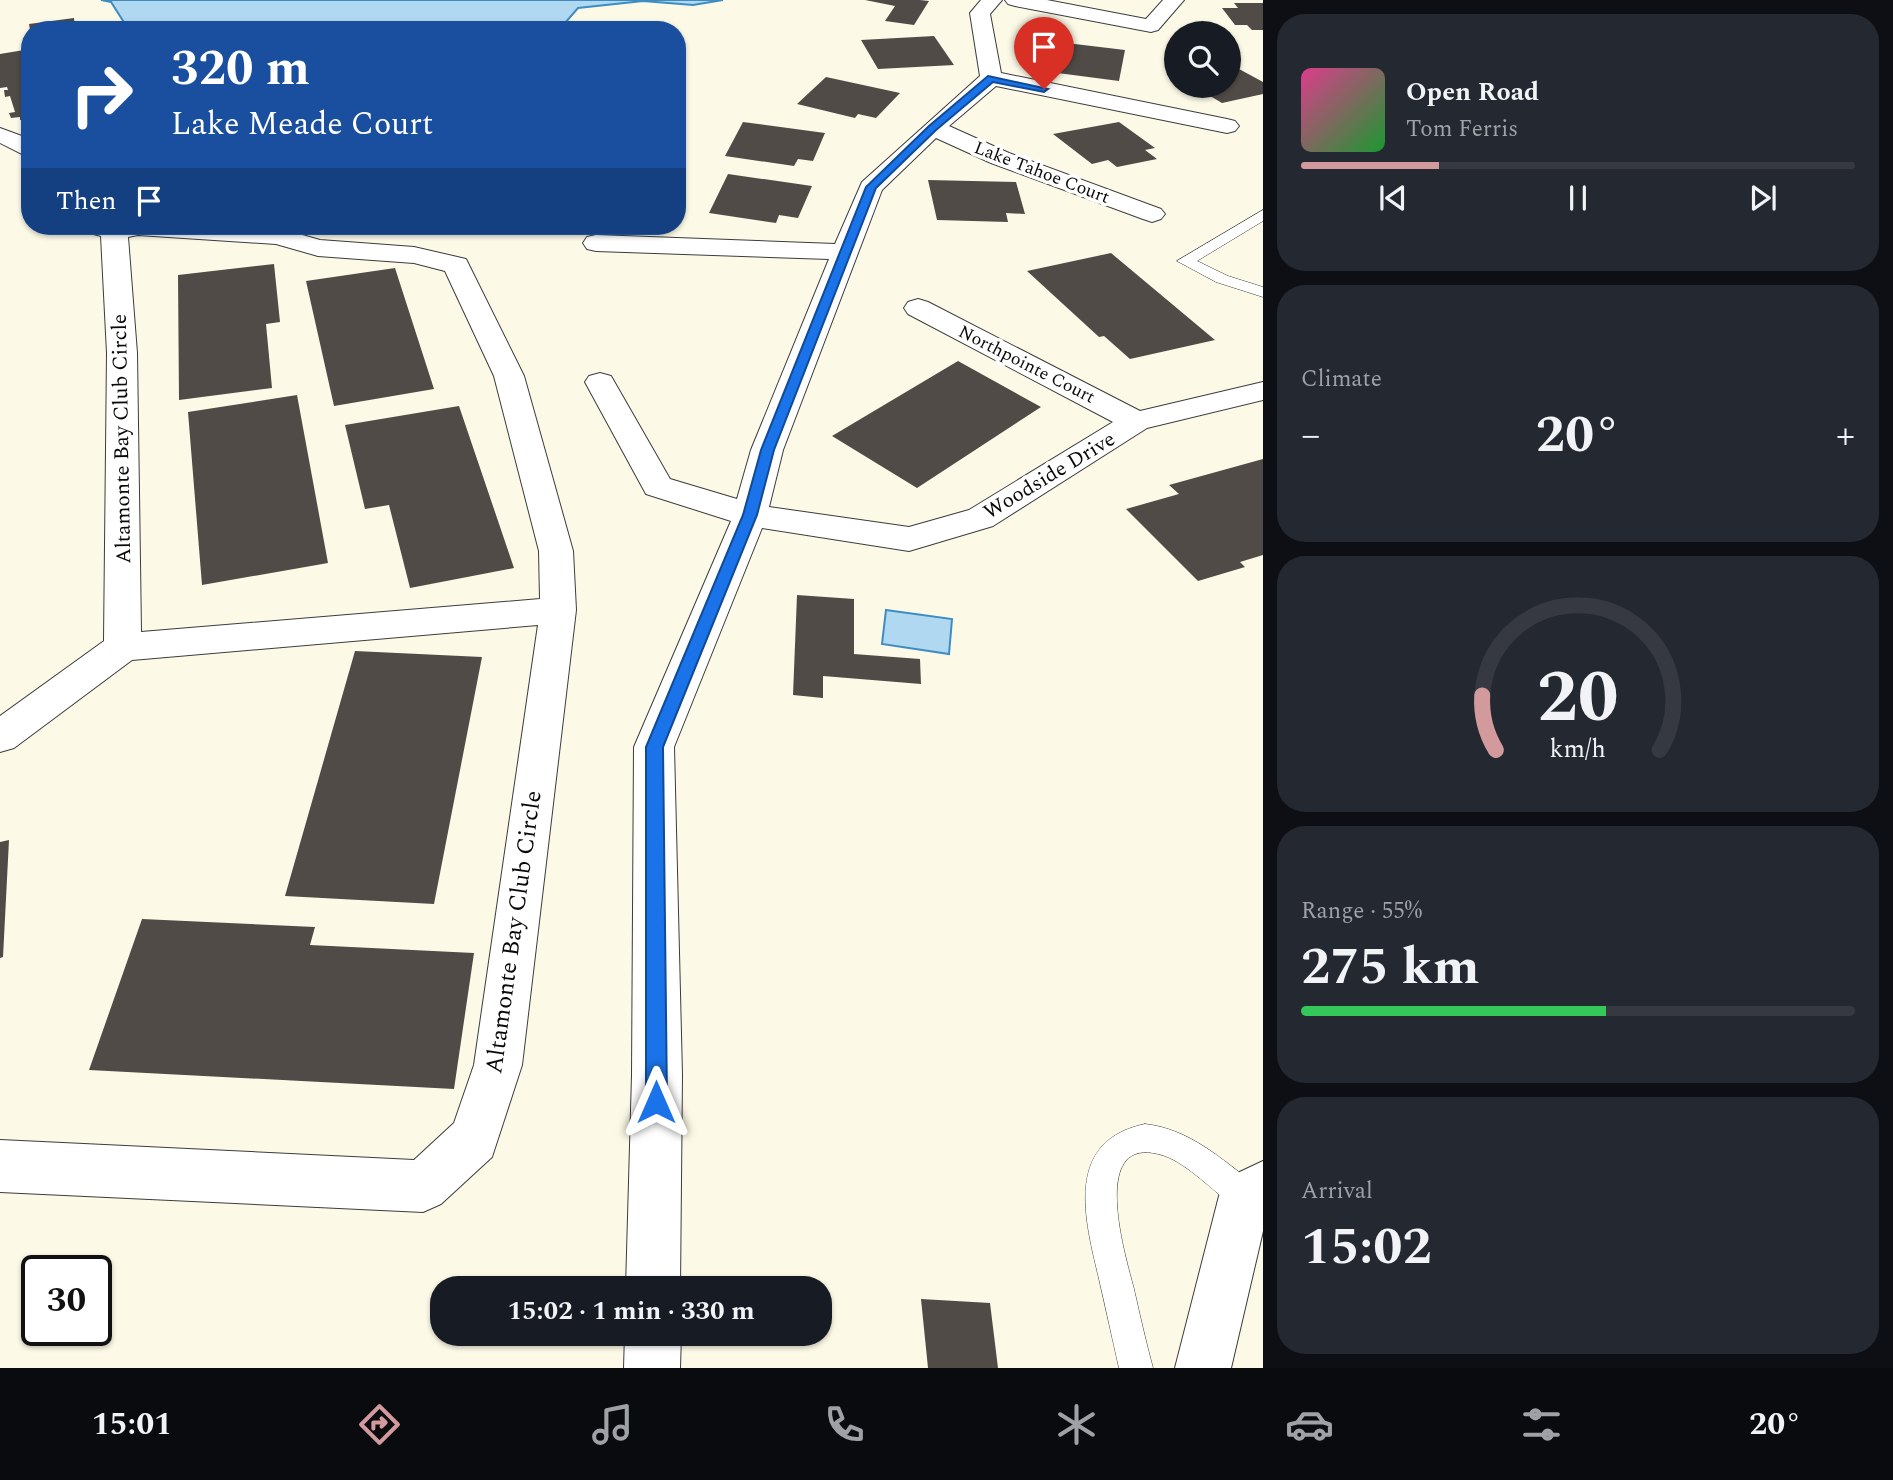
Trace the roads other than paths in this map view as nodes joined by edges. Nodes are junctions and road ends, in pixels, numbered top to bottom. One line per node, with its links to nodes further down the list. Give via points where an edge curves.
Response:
1 (992, 0): 4 (street, via 980,13)
2 (1015, 0): 3 (street, via 1151,26)
3 (1174, 0)
4 (991, 78): 5 (street); 6 (street)
5 (1227, 127)
6 (933, 128): 9 (street, Lake Tahoe Court); 14 (street, via 871,187)
7 (0, 135): 8 (street)
8 (21, 144)
9 (1152, 214)
10 (1263, 215): 15 (lane, via 1185,261)
11 (105, 235): 22 (street, Altamonte Bay Club Circle, via 122,354)
12 (262, 235): 21 (street, Altamonte Bay Club Circle, via 318,248 414,255 456,265 509,376 556,551)
13 (596, 243): 14 (street)
14 (846, 252): 20 (street, via 767,450)
15 (1263, 292)
16 (918, 308): 19 (street, Northpointe Court)
17 (600, 382): 20 (street, Woodside Drive, via 659,486)
18 (1263, 391): 19 (street, Woodside Drive)
19 (1136, 421): 20 (street, Woodside Drive, via 981,518 909,539)
20 (750, 515): 26 (street, via 654,747)
21 (558, 610): 22 (street); 24 (street, Altamonte Bay Club Circle, via 498,1065 474,1139 422,1185)
22 (123, 647): 23 (street)
23 (0, 737)
24 (0, 1166)
25 (1254, 1191): 29 (lane, via 1165,1141 1133,1142 1110,1157 1102,1171 1101,1220); 30 (street)
26 (653, 1276)
27 (653, 1346): 28 (street)
28 (652, 1368)
29 (1136, 1368)
30 (1203, 1368)

